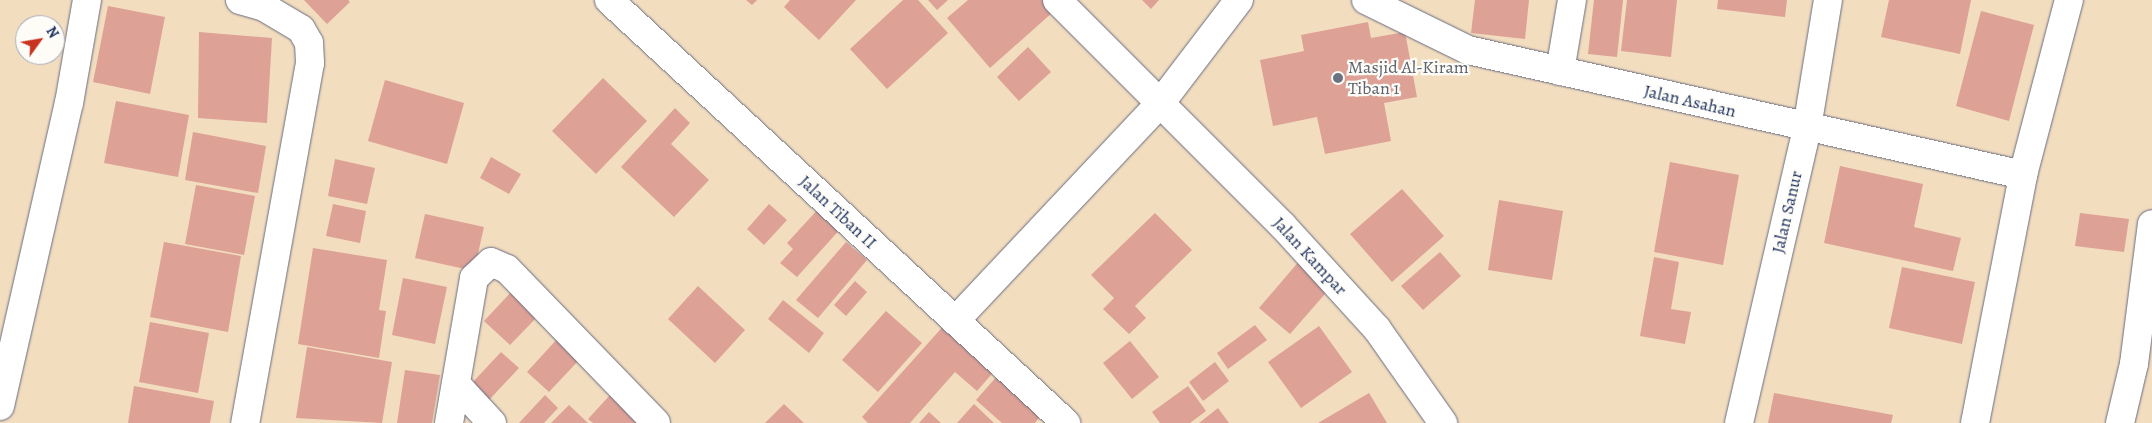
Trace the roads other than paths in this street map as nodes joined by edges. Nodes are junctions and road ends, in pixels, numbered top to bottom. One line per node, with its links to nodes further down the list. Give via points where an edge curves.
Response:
1 (87, 0): 18 (street, via 69,103)
2 (240, 0): 19 (street, via 264,7 300,29 309,43 310,63)
3 (609, 0): 16 (street, Jalan Tiban II)
4 (1057, 0): 11 (street, Jalan Kampar)
5 (1239, 0): 11 (street)
6 (1366, 0): 10 (street, Jalan Asahan, via 1468,50)
7 (1572, 0): 10 (street)
8 (1828, 0): 12 (street, Jalan Sanur)
9 (2069, 0): 13 (street)
10 (1560, 71): 12 (street, Jalan Asahan)
11 (1162, 102): 16 (street); 24 (street, Jalan Kampar, via 1377,329)
12 (1807, 128): 13 (street, Jalan Asahan); 25 (street, Jalan Sanur)
13 (2023, 175): 26 (street)
14 (2152, 224): 15 (street)
15 (2146, 290): 27 (street)
16 (955, 321): 23 (street, Jalan Tiban II)
17 (456, 384): 20 (street); 21 (street); 22 (street, via 474,278 482,266 499,263)
18 (0, 406)
19 (245, 423)
20 (449, 423)
21 (492, 423)
22 (656, 423)
23 (1066, 423)
24 (1443, 423)
25 (1739, 423)
26 (1975, 423)
27 (2120, 423)

